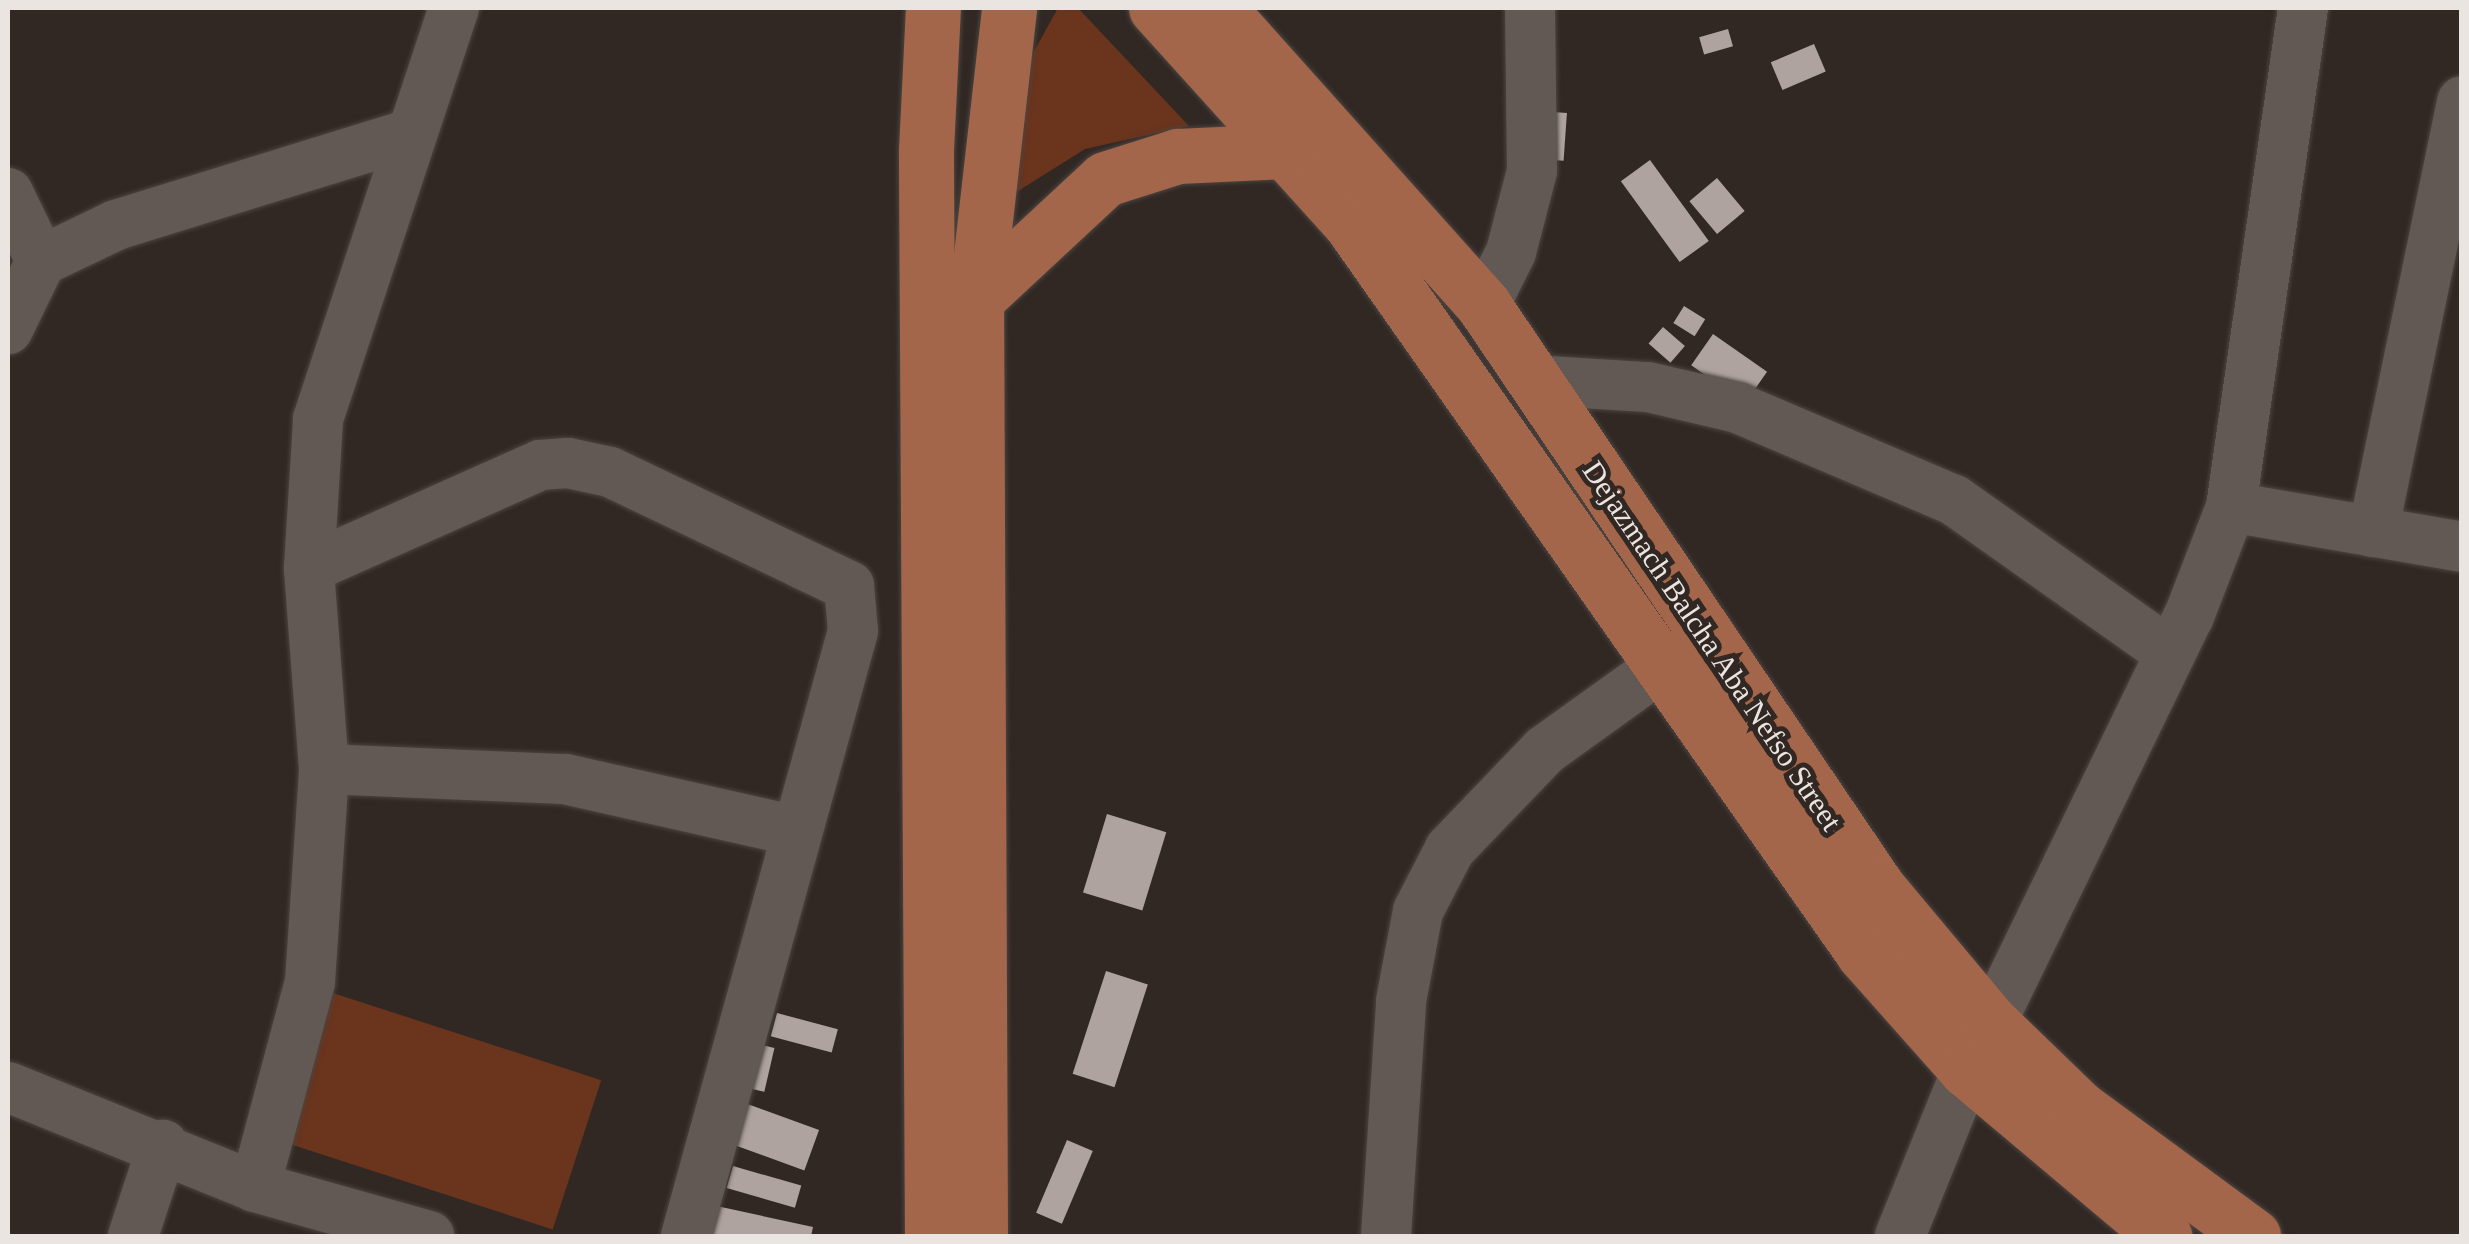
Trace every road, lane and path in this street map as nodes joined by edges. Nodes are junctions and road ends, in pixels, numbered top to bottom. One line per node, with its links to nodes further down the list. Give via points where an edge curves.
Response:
1 (454, 8): 9 (street)
2 (933, 8): 32 (main road, via 926,150)
3 (1010, 8): 13 (main road)
4 (1156, 8): 10 (main road, Dejazmach Balcha Aba Nefso Street)
5 (1218, 8): 14 (main road, Dejazmach Balcha Aba Nefso Street)
6 (1530, 8): 14 (street, via 1532,171 1511,252)
7 (2303, 8): 17 (street)
8 (2462, 100): 18 (street)
9 (410, 134): 12 (street, via 116,225); 20 (street, via 318,419)
10 (1284, 151): 13 (main road, via 1178,156 1104,179); 22 (main road, Dejazmach Balcha Aba Nefso Street, via 1350,224 1475,393)
11 (8, 194): 12 (street)
12 (40, 262): 15 (street)
13 (976, 299): 33 (main road)
14 (1484, 306): 16 (main road, Dejazmach Balcha Aba Nefso Street)
15 (8, 328)
16 (1532, 380): 21 (street, via 1648,386 1756,415 1954,500); 25 (main road, Dejazmach Balcha Aba Nefso Street)
17 (2231, 507): 18 (street); 21 (street)
18 (2373, 532): 19 (street)
19 (2462, 548)
20 (309, 568): 23 (street); 24 (street, via 540,465 568,463 610,472 849,586 853,631)
21 (2170, 653): 25 (street)
22 (1658, 668): 25 (main road, Dejazmach Balcha Aba Nefso Street, via 1864,954); 34 (street, via 1545,750 1450,849 1418,911 1401,1001)
23 (324, 769): 24 (street, via 565,778); 28 (street, via 310,982)
24 (791, 830): 31 (street)
25 (1979, 1046): 35 (street); 36 (main road, Dejazmach Balcha Aba Nefso Street); 37 (main road, Dejazmach Balcha Aba Nefso Street, via 2078,1108)
26 (8, 1087): 27 (street)
27 (163, 1146): 28 (street); 29 (street)
28 (255, 1187): 30 (street)
29 (133, 1236)
30 (429, 1236)
31 (686, 1236)
32 (932, 1236)
33 (980, 1236)
34 (1386, 1236)
35 (1900, 1236)
36 (2164, 1236)
37 (2253, 1236)

